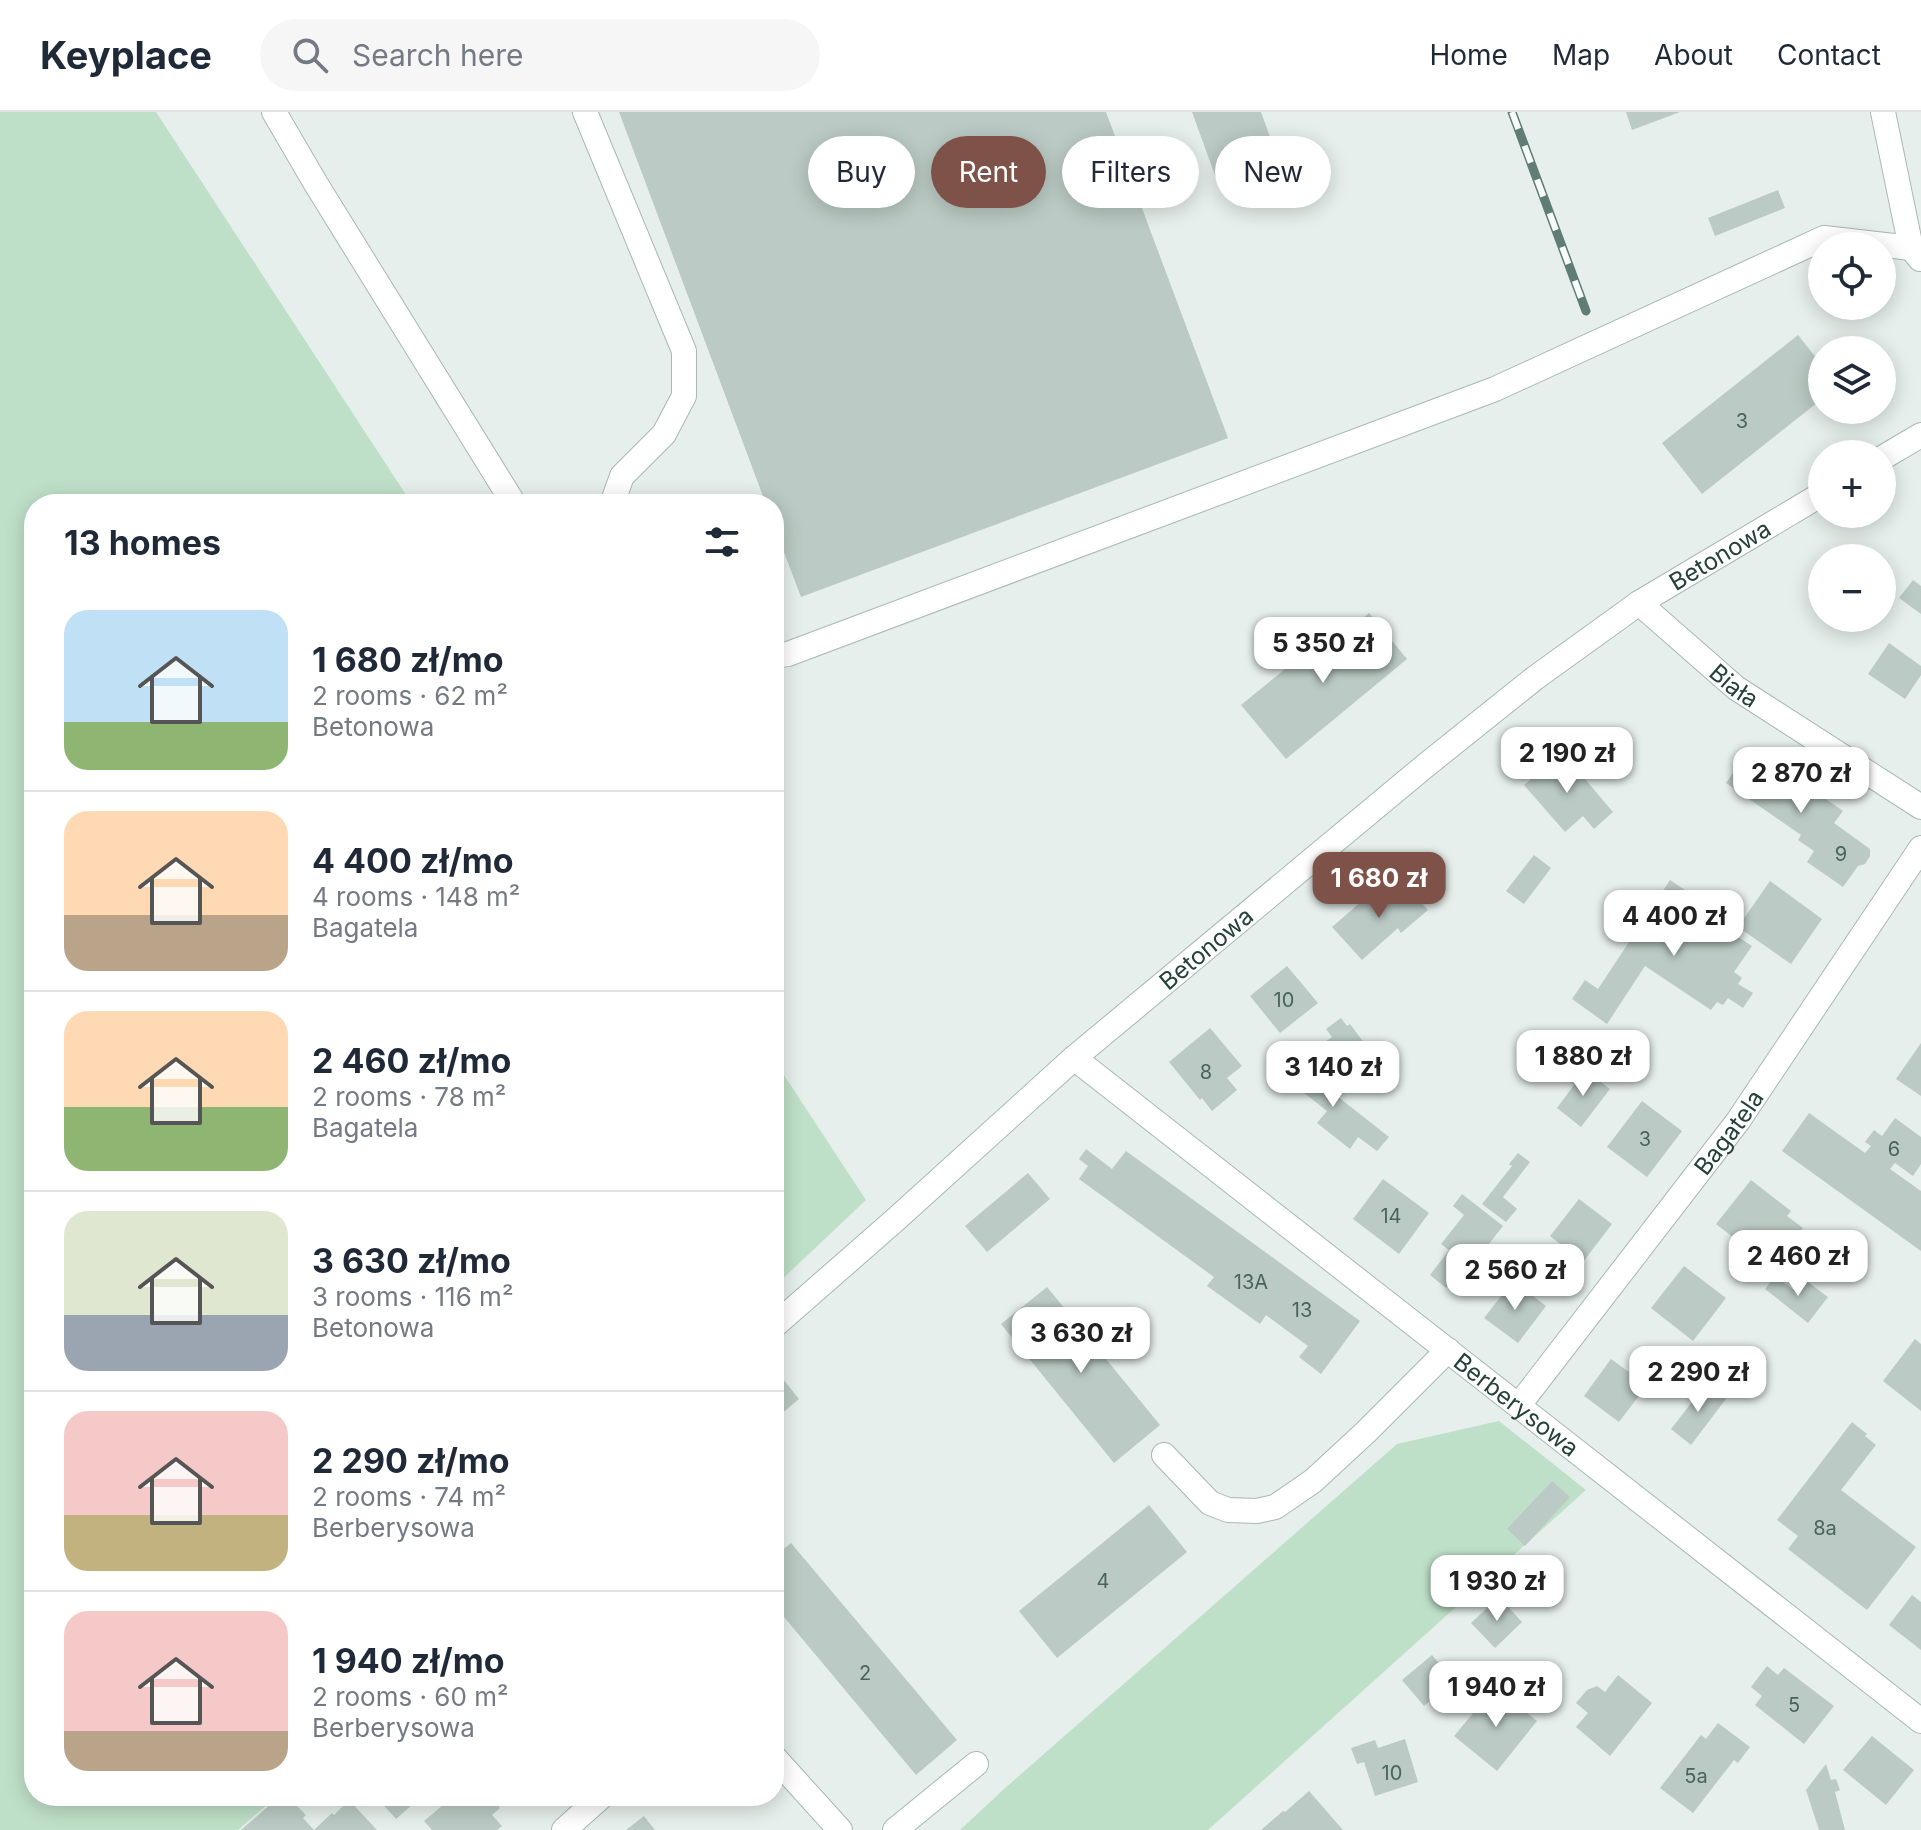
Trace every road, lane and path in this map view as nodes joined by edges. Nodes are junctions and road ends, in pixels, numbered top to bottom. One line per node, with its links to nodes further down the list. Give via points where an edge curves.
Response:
1 (274, 112): 7 (street)
2 (585, 112): 8 (street, via 684,351 684,396 664,434 622,476)
3 (1883, 112): 4 (street)
4 (1916, 254): 11 (street, via 1824,238 1495,389)
5 (1921, 435): 6 (street)
6 (1896, 450)
7 (508, 494)
8 (616, 494)
9 (1808, 502): 10 (street, Betonowa)
10 (1639, 603): 12 (street, Biała, via 1736,688); 14 (street, Betonowa, via 1449,746)
11 (784, 655)
12 (1921, 807)
13 (1921, 848): 17 (street, Bagatela, via 1738,1121)
14 (1074, 1058): 15 (street, Betonowa); 16 (street, Berberysowa)
15 (784, 1317)
16 (1448, 1350): 17 (street, Berberysowa); 18 (street, via 1313,1481 1275,1507 1228,1510 1210,1503)
17 (1519, 1405): 19 (street, Berberysowa)
18 (1164, 1455)
19 (1921, 1721)
20 (976, 1764): 25 (street)
21 (784, 1768): 24 (street)
22 (591, 1806): 23 (street)
23 (564, 1830)
24 (840, 1830)
25 (895, 1830)

